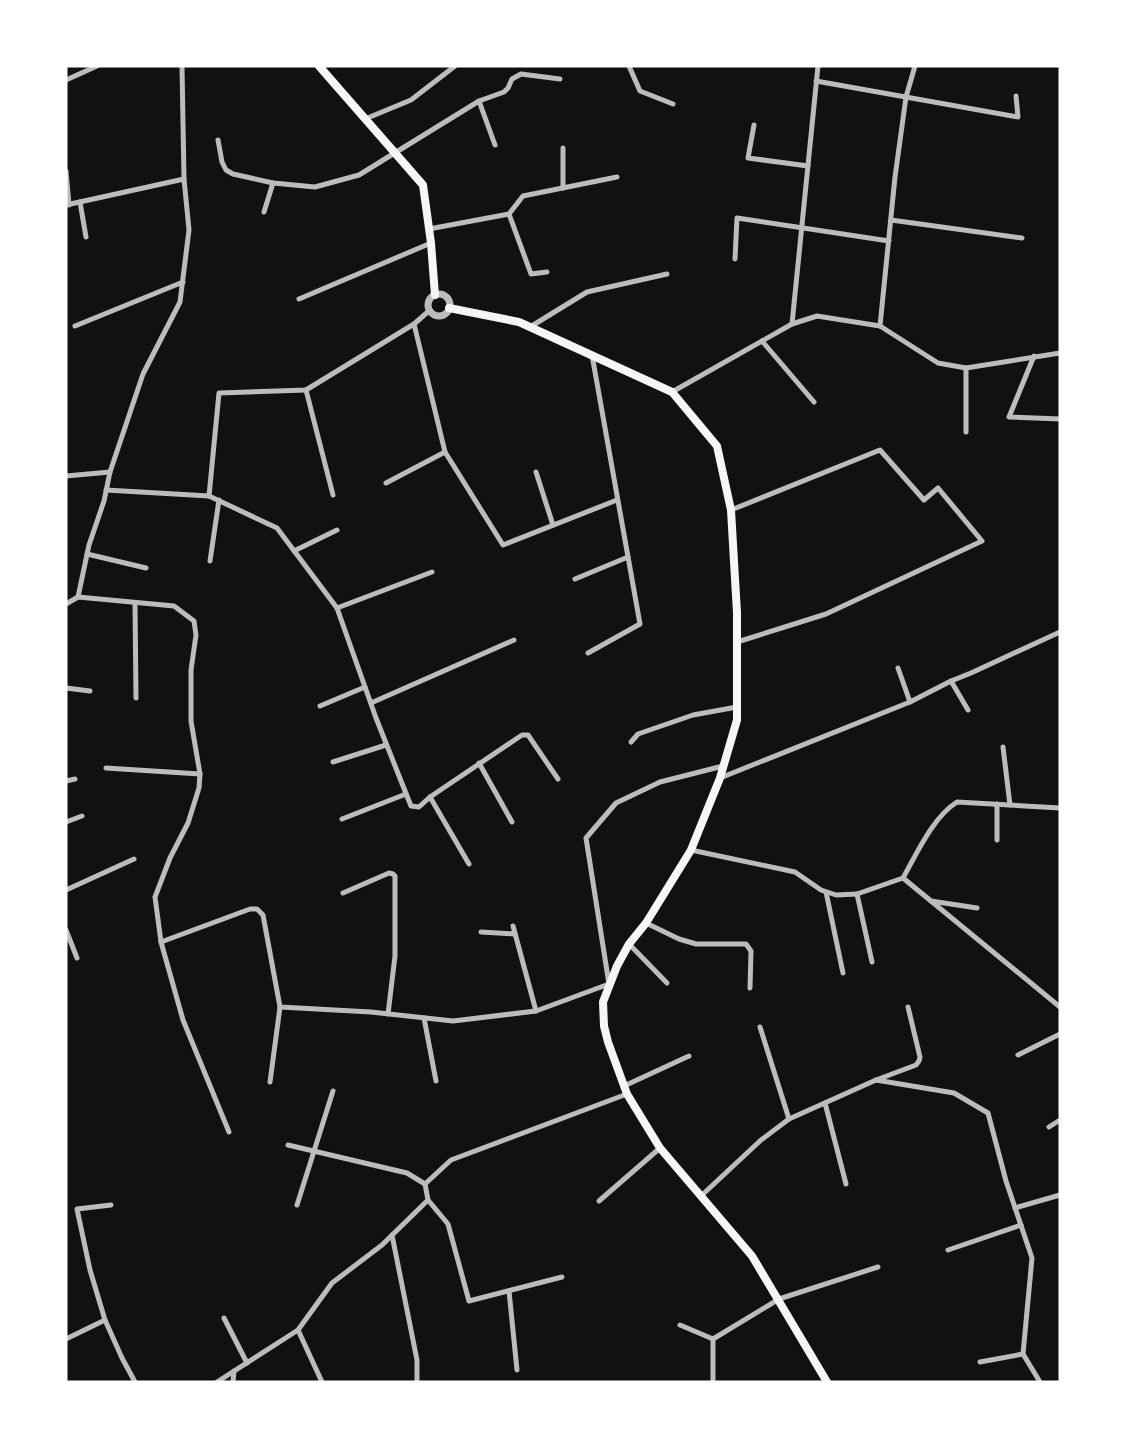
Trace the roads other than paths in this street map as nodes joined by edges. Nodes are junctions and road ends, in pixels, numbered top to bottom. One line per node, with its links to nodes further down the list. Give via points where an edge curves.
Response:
1 (96, 66): 9 (street)
2 (182, 66): 24 (street)
3 (319, 66): 15 (main road)
4 (455, 66): 15 (street, via 411,100)
5 (629, 66): 14 (street, via 640,91)
6 (818, 66): 10 (street)
7 (915, 66): 12 (street)
8 (560, 79): 13 (street, via 521,74 512,79 504,92)
9 (66, 80)
10 (816, 81): 12 (street); 21 (street)
11 (1016, 96): 12 (street, via 1018,117)
12 (906, 97): 31 (street)
13 (479, 101): 18 (street); 20 (street)
14 (674, 104)
15 (365, 119): 20 (main road)
16 (754, 125): 21 (street, via 748,158)
17 (218, 140): 25 (street, via 226,170)
18 (495, 145)
19 (562, 148): 26 (street)
20 (394, 152): 25 (street, via 360,175 315,187); 33 (main road, via 423,185)
21 (808, 166): 32 (street)
22 (66, 171): 28 (street)
23 (617, 177): 26 (street)
24 (184, 179): 27 (street); 41 (street, via 188,230)
25 (273, 182): 29 (street)
26 (563, 188): 30 (street, via 522,196)
27 (80, 202): 28 (street); 34 (street)
28 (68, 205)
29 (264, 212)
30 (509, 214): 33 (street); 39 (street, via 531,274)
31 (891, 220): 35 (street); 36 (street)
32 (802, 228): 36 (street); 38 (street, via 738,218); 47 (street)
33 (429, 229): 37 (main road)
34 (86, 237)
35 (1022, 238)
36 (889, 241): 49 (street)
37 (431, 243): 42 (main road); 43 (street)
38 (735, 259)
39 (548, 272)
40 (668, 274): 50 (street, via 587,292)
41 (182, 282): 48 (street); 62 (street, via 180,302 143,374)
42 (435, 295): 44 (street, via 446,297 450,302); 45 (street, via 430,298)
43 (299, 299)
44 (449, 308): 45 (street, via 440,315); 50 (main road)
45 (430, 310): 46 (street)
46 (414, 324): 56 (street); 61 (street)
47 (792, 324): 49 (street, via 817,316); 51 (street)
48 (75, 326)
49 (880, 326): 55 (street, via 938,363)
50 (530, 327): 53 (main road)
51 (762, 341): 57 (street); 58 (street)
52 (1060, 353): 54 (street)
53 (592, 356): 57 (main road); 70 (street)
54 (1034, 356): 55 (street); 59 (street, via 1009,417)
55 (966, 368): 60 (street)
56 (306, 390): 67 (street); 68 (street, via 219,393)
57 (672, 392): 71 (main road, via 717,446)
58 (814, 402)
59 (1060, 419)
60 (966, 432)
61 (445, 452): 65 (street); 72 (street, via 503,545)
62 (110, 472): 64 (street); 66 (street)
63 (536, 472): 72 (street)
64 (66, 476)
65 (386, 483)
66 (106, 490): 68 (street); 75 (street)
67 (333, 495)
68 (209, 496): 69 (street)
69 (219, 500): 74 (street, via 276,528); 77 (street)
70 (617, 500): 72 (street); 76 (street)
71 (731, 510): 87 (main road); 87 (street, via 880,450 924,500 938,488 982,541 826,614)
72 (554, 525)
73 (337, 530): 74 (street)
74 (294, 551): 84 (street)
75 (87, 554): 78 (street); 81 (street)
76 (628, 557): 80 (street); 88 (street, via 640,624)
77 (210, 561)
78 (146, 568)
79 (432, 572): 84 (street)
80 (575, 579)
81 (78, 597): 82 (street); 83 (street)
82 (135, 603): 94 (street); 107 (street, via 174,606 194,622 191,721)
83 (66, 604)
84 (337, 608): 91 (street)
85 (1060, 632): 90 (street)
86 (514, 640): 96 (street)
87 (737, 642): 98 (main road)
88 (588, 654)
89 (898, 668): 95 (street)
90 (951, 680): 95 (street); 99 (street)
91 (365, 687): 96 (street); 97 (street)
92 (66, 688): 93 (street)
93 (90, 691)
94 (136, 698)
95 (910, 702): 108 (street)
96 (371, 703): 101 (street)
97 (320, 706)
98 (737, 707): 100 (street, via 693,715 638,734); 105 (main road, via 737,720)
99 (968, 710)
100 (631, 742)
101 (386, 744): 103 (street); 112 (street)
102 (1002, 747): 115 (street)
103 (333, 762)
104 (479, 763): 110 (street, via 526,734); 113 (street); 120 (street)
105 (723, 766): 108 (main road); 143 (street, via 660,782 616,803 586,838)
106 (106, 768): 107 (street)
107 (200, 774): 137 (street, via 188,823 155,897)
108 (720, 778): 122 (main road)
109 (75, 779): 111 (street)
110 (558, 780)
111 (66, 781)
112 (406, 794): 113 (street, via 410,806 414,807 419,807); 118 (street)
113 (430, 797): 124 (street)
114 (997, 804): 115 (street); 121 (street); 125 (street, via 957,802 950,807 928,833)
115 (1010, 805): 116 (street)
116 (1060, 808)
117 (82, 816): 119 (street)
118 (342, 819)
119 (66, 822)
120 (512, 822)
121 (997, 840)
122 (691, 850): 127 (street, via 795,872); 132 (main road)
123 (134, 858): 126 (street)
124 (469, 864)
125 (903, 878): 129 (street); 130 (street)
126 (66, 890)
127 (826, 892): 129 (street); 141 (street)
128 (343, 893): 149 (street, via 389,873 395,876 395,956)
129 (858, 894): 140 (street)
130 (931, 901): 131 (street); 147 (street)
131 (977, 908)
132 (646, 924): 138 (main road); 144 (street, via 696,944 746,944 751,951)
133 (512, 926): 136 (street)
134 (66, 930): 139 (street)
135 (481, 932): 136 (street)
136 (515, 934): 148 (street)
137 (161, 942): 145 (street, via 257,909 263,915); 165 (street, via 183,1020)
138 (629, 944): 142 (street); 143 (main road)
139 (77, 958)
140 (872, 962)
141 (842, 973)
142 (667, 983)
143 (609, 984): 148 (street); 158 (main road, via 603,1002 604,1026)
144 (750, 988)
145 (280, 1007): 149 (street); 156 (street)
146 (908, 1007): 155 (street, via 919,1061)
147 (1060, 1008)
148 (536, 1011): 150 (street, via 453,1020)
149 (388, 1014): 150 (street)
150 (424, 1018): 157 (street)
151 (760, 1027): 162 (street)
152 (1060, 1034): 153 (street)
153 (1018, 1055)
154 (690, 1056): 158 (street)
155 (876, 1080): 161 (street); 177 (street, via 954,1093 988,1113)
156 (270, 1082)
157 (436, 1082)
158 (624, 1086): 160 (main road)
159 (333, 1091): 168 (street)
160 (627, 1094): 167 (main road); 169 (street, via 452,1160)
161 (825, 1103): 162 (street); 170 (street)
162 (790, 1119): 172 (street, via 761,1140)
163 (1060, 1120): 164 (street)
164 (1048, 1127)
165 (229, 1132)
166 (288, 1145): 168 (street)
167 (660, 1148): 172 (main road); 174 (street)
168 (315, 1152): 169 (street, via 407,1173); 176 (street)
169 (425, 1184): 173 (street)
170 (846, 1184)
171 (1060, 1195): 177 (street)
172 (701, 1196): 184 (main road, via 752,1256)
173 (428, 1200): 179 (street); 183 (street, via 448,1224 469,1301)
174 (599, 1200)
175 (112, 1204): 186 (street, via 77,1209)
176 (297, 1205)
177 (1015, 1208): 178 (street)
178 (1021, 1225): 180 (street); 191 (street, via 1032,1258)
179 (392, 1235): 188 (street, via 332,1283); 200 (street, via 417,1360)
180 (948, 1250)
181 (878, 1267): 184 (street)
182 (562, 1277): 183 (street)
183 (508, 1291): 194 (street)
184 (779, 1299): 190 (street); 202 (main road)
185 (224, 1318): 193 (street)
186 (105, 1320): 189 (street); 196 (street)
187 (680, 1325): 190 (street)
188 (298, 1330): 193 (street); 199 (street)
189 (66, 1339)
190 (713, 1339): 201 (street)
191 (1023, 1354): 192 (street); 203 (street)
192 (980, 1362)
193 (247, 1363): 195 (street)
194 (517, 1370)
195 (234, 1371): 197 (street); 198 (street)
196 (135, 1382)
197 (217, 1382)
198 (233, 1382)
199 (322, 1382)
200 (416, 1382)
201 (713, 1382)
202 (827, 1382)
203 (1040, 1382)

